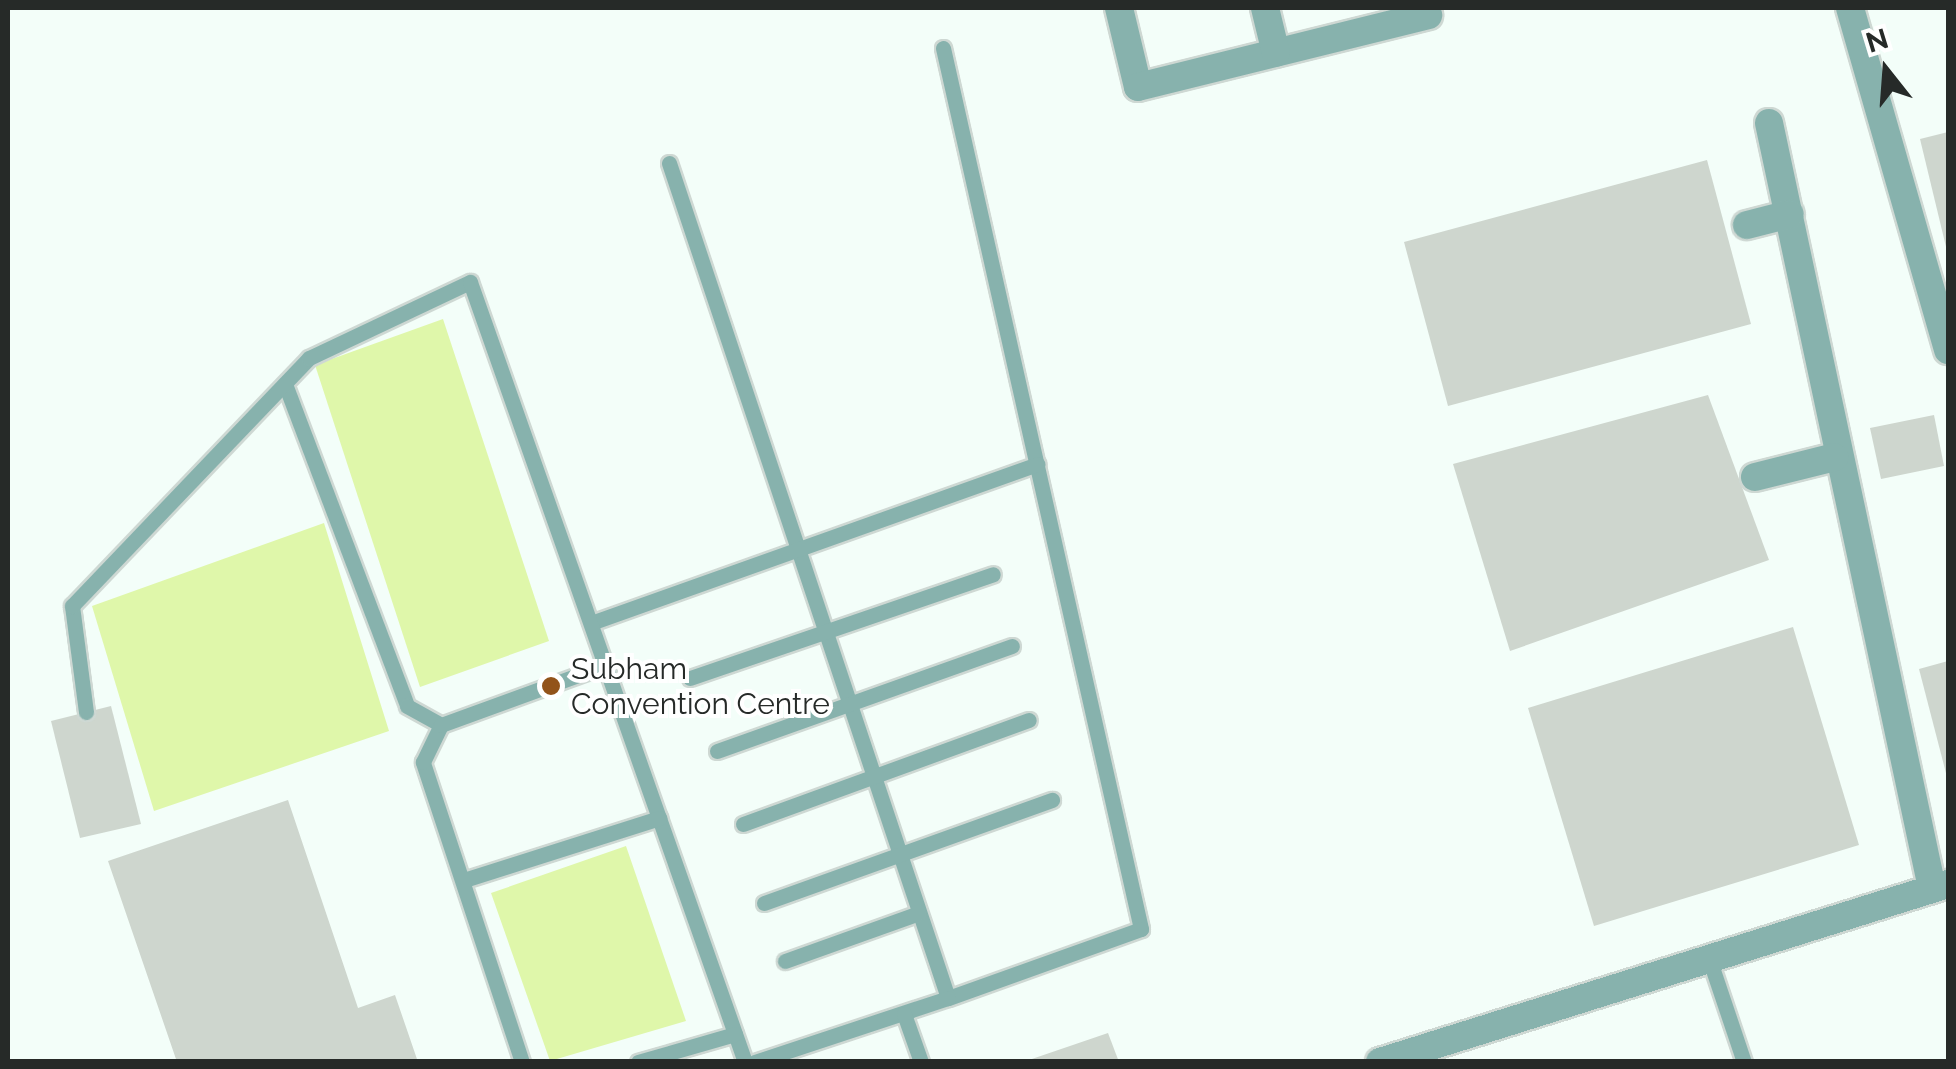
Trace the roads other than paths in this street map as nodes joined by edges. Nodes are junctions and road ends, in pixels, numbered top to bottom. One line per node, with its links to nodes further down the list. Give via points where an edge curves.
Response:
1 (1119, 8): 6 (street, via 1138,88)
2 (1265, 8): 6 (street)
3 (1850, 8): 11 (street)
4 (1428, 15): 6 (street)
5 (943, 48): 14 (lane)
6 (1276, 53)
7 (1768, 123): 9 (street)
8 (670, 164): 16 (lane)
9 (1790, 214): 10 (street); 13 (street)
10 (1748, 225)
11 (1948, 350)
12 (285, 384): 18 (lane, via 309,358 470,282); 24 (lane, via 72,606); 26 (lane, via 407,706)
13 (1835, 456): 15 (street); 34 (street)
14 (1038, 464): 16 (lane); 39 (lane, via 1140,929)
15 (1755, 477)
16 (799, 552): 18 (lane); 19 (lane)
17 (993, 574): 19 (lane)
18 (591, 624): 21 (lane)
19 (826, 631): 22 (lane); 23 (lane)
20 (1012, 646): 23 (lane)
21 (606, 665): 26 (lane); 30 (lane)
22 (690, 678)
23 (850, 705): 27 (lane); 28 (lane)
24 (86, 712)
25 (1029, 720): 28 (lane)
26 (441, 725): 33 (lane, via 423,762)
27 (716, 751)
28 (874, 778): 31 (lane); 32 (lane)
29 (1052, 800): 32 (lane)
30 (659, 818): 33 (lane); 41 (lane)
31 (742, 824)
32 (900, 856): 35 (lane); 36 (lane)
33 (464, 880): 42 (lane)
34 (1940, 886): 38 (street)
35 (764, 903)
36 (919, 912): 37 (lane); 39 (lane)
37 (785, 961)
38 (1710, 961): 47 (street); 48 (lane)
39 (948, 998): 40 (lane)
40 (904, 1014): 45 (lane); 46 (lane)
41 (735, 1034): 43 (lane); 44 (lane)
42 (522, 1062)
43 (638, 1062)
44 (745, 1062)
45 (754, 1062)
46 (922, 1062)
47 (1380, 1062)
48 (1744, 1062)

